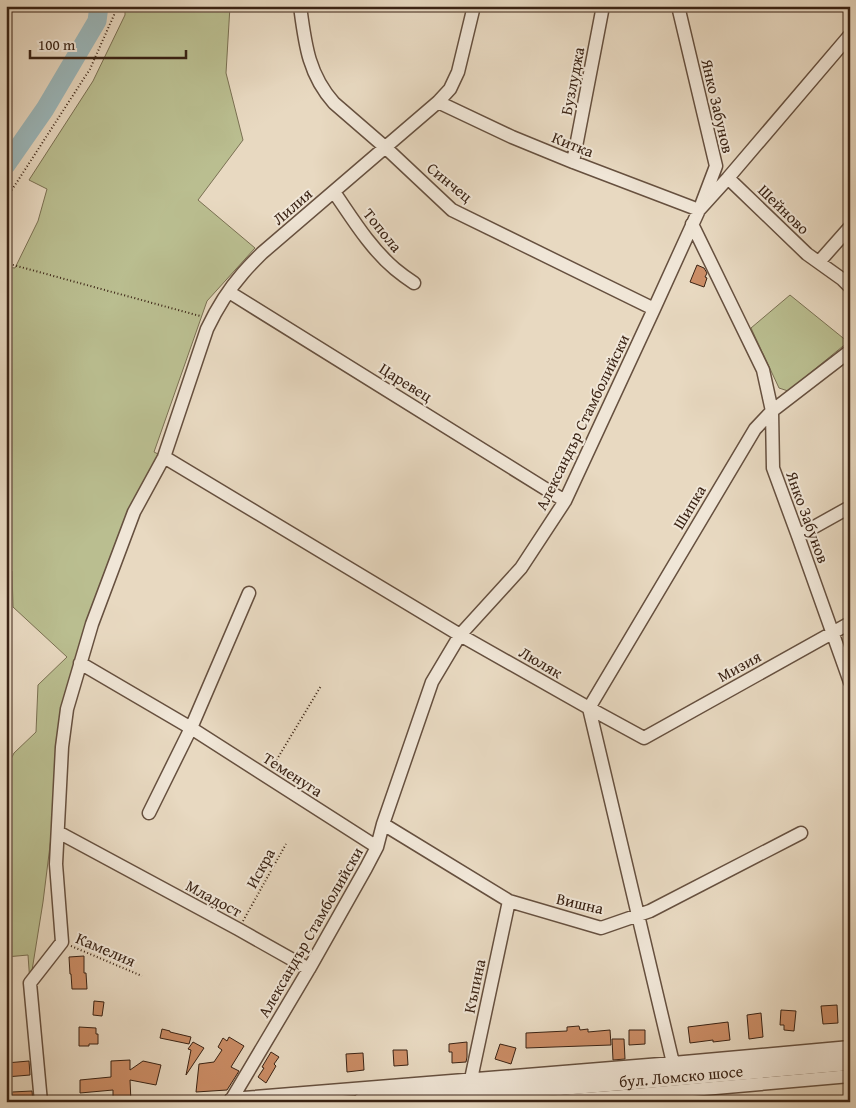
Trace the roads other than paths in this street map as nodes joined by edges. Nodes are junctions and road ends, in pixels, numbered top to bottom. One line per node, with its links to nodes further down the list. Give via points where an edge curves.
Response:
1 (300, 6): 7 (street, Синчец, via 310,64 320,86 334,103)
2 (474, 6): 6 (street, Лилия, via 458,72 450,89)
3 (603, 6): 8 (street, Бузлуджа)
4 (678, 6): 11 (street, Янко Забунов, via 716,166)
5 (850, 35): 9 (street, Александър Стамболийски)
6 (438, 102): 7 (street, Лилия); 8 (street, Китка)
7 (386, 148): 10 (street, Лилия); 18 (street, Синчец, via 452,210)
8 (573, 162): 11 (street, Китка)
9 (728, 178): 11 (street, Александър Стамболийски); 14 (street, Шейново)
10 (334, 192): 15 (street, Топола, via 378,253); 17 (street, Лилия, via 262,253)
11 (699, 210): 12 (street, Александър Стамболийски)
12 (692, 224): 18 (street, Александър Стамболийски); 20 (street, Янко Забунов, via 763,370)
13 (850, 227): 14 (street)
14 (819, 262): 16 (street, Шейново)
15 (414, 283)
16 (850, 287)
17 (229, 292): 21 (street, Лилия, via 212,319); 22 (street, Царевец)
18 (654, 310): 22 (street, Александър Стамболийски)
19 (850, 351): 20 (street, Шипка)
20 (772, 411): 24 (street, Янко Забунов, via 773,468); 31 (street, Шипка, via 755,429 732,466)
21 (164, 457): 28 (street, Люляк); 29 (street, Лилия, via 134,512)
22 (565, 501): 28 (street, Александър Стамболийски, via 521,568)
23 (850, 507): 24 (street)
24 (798, 536): 27 (street, Янко Забунов)
25 (249, 593): 32 (street)
26 (850, 623): 27 (street, Мизия)
27 (832, 633): 30 (street, Янко Забунов); 33 (street, Мизия)
28 (460, 635): 31 (street, Люляк); 35 (street, Александър Стамболийски, via 432,682)
29 (80, 663): 32 (street, Теменуга); 36 (street, Лилия, via 67,710 62,747)
30 (850, 682)
31 (589, 708): 33 (street, Люляк); 40 (street)
32 (191, 728): 34 (street); 38 (street, Теменуга)
33 (644, 738)
34 (149, 813)
35 (383, 824): 38 (street, Александър Стамболийски); 39 (street, Вишна)
36 (58, 832): 41 (street, Младост); 51 (street, Лилия, via 56,864 62,942 30,983)
37 (801, 833): 40 (street, Вишна)
38 (377, 847): 41 (street, Александър Стамболийски)
39 (509, 901): 40 (street, Вишна, via 601,928); 47 (street, Къпина)
40 (638, 915): 44 (street)
41 (309, 969): 50 (street, Александър Стамболийски)
42 (850, 1047): 44 (street)
43 (850, 1060): 48 (main road, бул. Ломско шосе)
44 (674, 1063): 45 (street)
45 (612, 1075): 47 (street); 48 (main road, бул. Ломско шосе); 52 (main road, бул. Ломско шосе)
46 (850, 1076): 49 (street)
47 (471, 1079): 50 (street)
48 (631, 1080): 49 (street)
49 (622, 1099): 53 (street)
50 (230, 1100)
51 (41, 1102)
52 (362, 1102)
53 (545, 1102)

